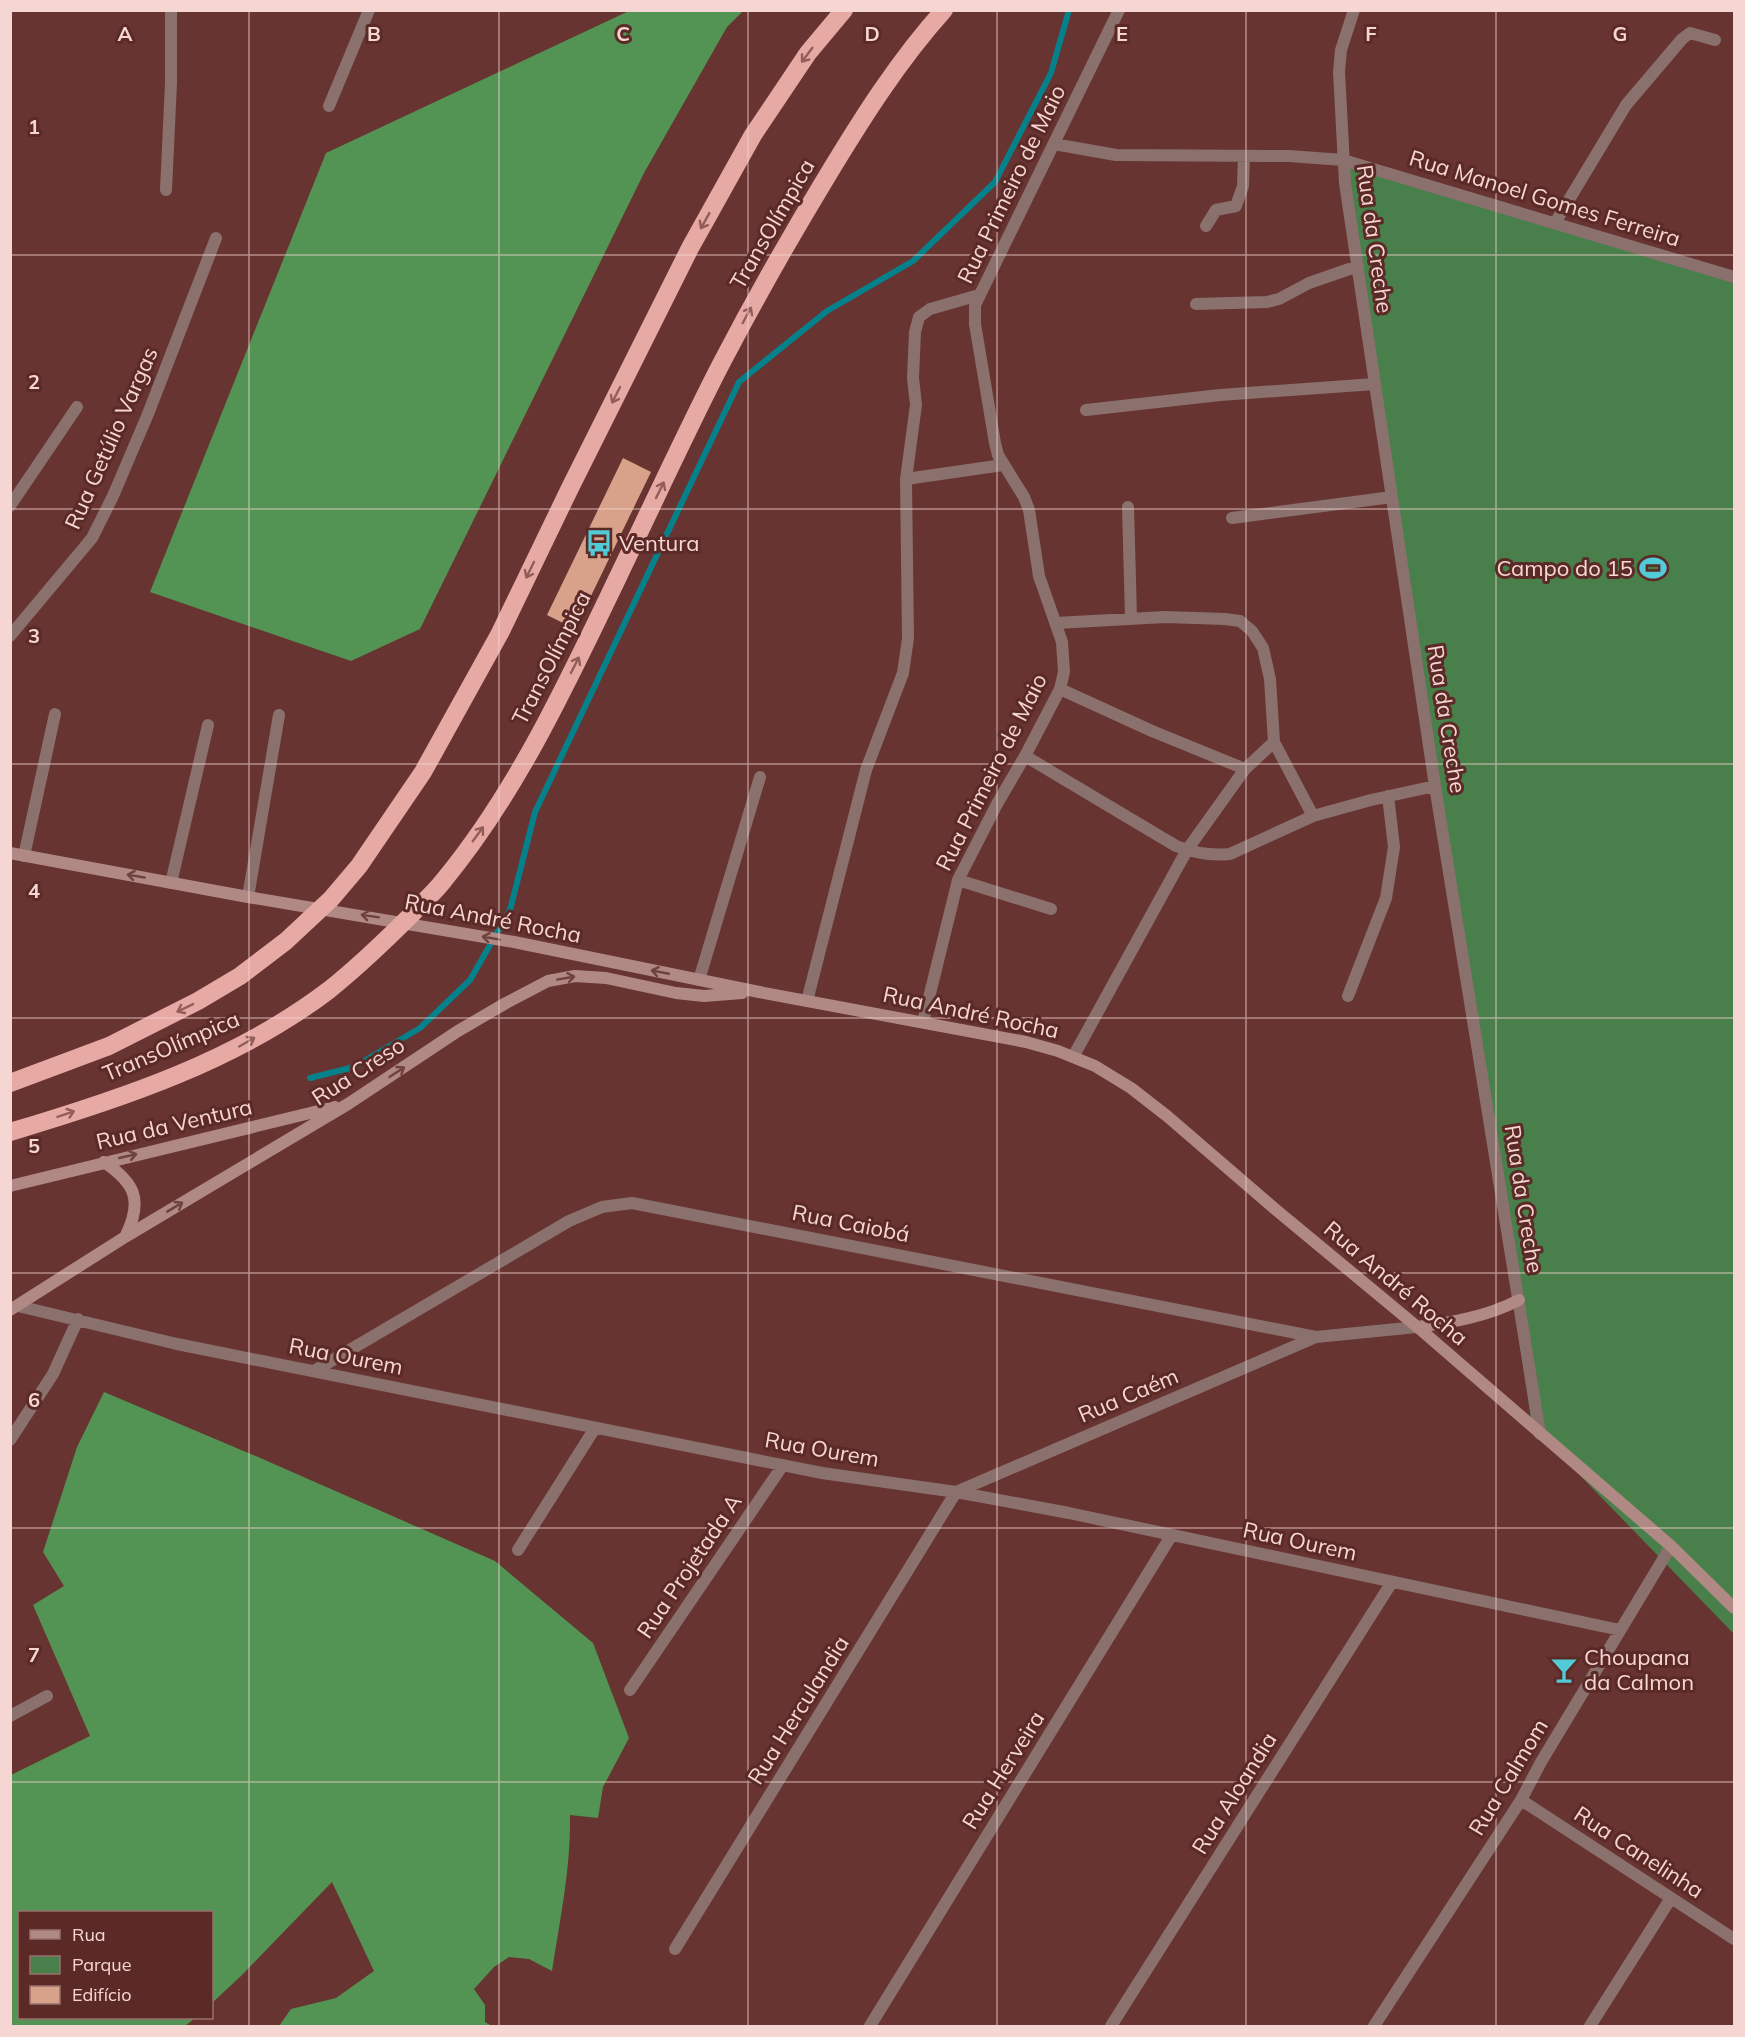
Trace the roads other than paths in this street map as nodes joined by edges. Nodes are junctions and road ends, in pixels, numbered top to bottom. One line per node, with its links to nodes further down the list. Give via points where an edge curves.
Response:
1 (171, 10): 12 (street)
2 (369, 10): 8 (street)
3 (844, 10): 56 (highway, TransOlímpica, one-way to 56, via 808,53 753,135 685,258 500,633 423,772 359,866 286,941 240,976 198,1002 109,1046)
4 (944, 10): 58 (highway, TransOlímpica, one-way to 4, via 162,1081 227,1053 273,1027 372,955 443,881 495,810 536,740 720,366 783,249 854,132 919,38)
5 (1119, 10): 9 (street, Rua Primeiro de Maio)
6 (1354, 10): 11 (street, Rua da Creche, via 1341,50 1339,72)
7 (1715, 40): 13 (street, via 1690,33 1682,39 1626,105)
8 (329, 106)
9 (1054, 144): 10 (street, Rua Manoel Gomes Ferreira, via 1116,155); 18 (street, Rua Primeiro de Maio)
10 (1245, 156): 11 (street, Rua Manoel Gomes Ferreira); 14 (street, via 1243,186 1236,206 1216,210)
11 (1343, 160): 13 (street, Rua Manoel Gomes Ferreira); 16 (street, Rua da Creche)
12 (166, 190)
13 (1555, 223): 17 (street, Rua Manoel Gomes Ferreira)
14 (1206, 226)
15 (216, 238): 31 (street, Rua Getúlio Vargas, via 148,414 92,538)
16 (1358, 266): 19 (street, via 1273,301); 20 (street, Rua da Creche)
17 (1734, 277)
18 (979, 295): 23 (street, Rua Primeiro de Maio, via 975,324 995,443); 24 (street, via 930,309 919,317 913,378 916,405)
19 (1196, 304)
20 (1375, 384): 22 (street); 25 (street, Rua da Creche)
21 (77, 407): 26 (street)
22 (1086, 410)
23 (1004, 465): 24 (street); 30 (street, Rua Primeiro de Maio, via 1029,510 1039,576)
24 (906, 479): 53 (street, via 908,638 903,674 866,770)
25 (1392, 496): 28 (street); 40 (street, Rua da Creche)
26 (10, 506)
27 (1128, 507): 29 (street)
28 (1232, 518)
29 (1131, 618): 30 (street); 36 (street, via 1225,618 1240,621 1252,631 1263,648 1270,679)
30 (1056, 623): 32 (street, Rua Primeiro de Maio, via 1064,655)
31 (10, 636)
32 (1060, 689): 37 (street, Rua Primeiro de Maio); 38 (street)
33 (55, 714): 45 (street)
34 (279, 715): 48 (street)
35 (208, 725): 47 (street)
36 (1274, 742): 38 (street); 42 (street)
37 (1025, 756): 43 (street); 46 (street, Rua Primeiro de Maio)
38 (1245, 769): 43 (street)
39 (760, 777): 50 (street)
40 (1435, 786): 41 (street); 62 (street, Rua da Creche)
41 (1388, 796): 42 (street); 52 (street, via 1394,847 1388,888)
42 (1312, 816): 43 (street, via 1230,854)
43 (1187, 850): 55 (street)
44 (10, 853): 45 (main road, Rua André Rocha)
45 (24, 856): 47 (main road, Rua André Rocha, one-way to 45)
46 (958, 880): 49 (street); 54 (street, Rua Primeiro de Maio)
47 (171, 883): 48 (main road, Rua André Rocha)
48 (248, 897): 50 (main road, Rua André Rocha, one-way to 48, via 514,942)
49 (1052, 909)
50 (699, 980): 51 (main road, Rua André Rocha)
51 (759, 992): 53 (main road, Rua André Rocha); 57 (main road, Rua Creso, one-way to 51, via 458,1031 548,981 575,976 606,978 704,996)
52 (1348, 996)
53 (807, 1001): 54 (main road, Rua André Rocha)
54 (923, 1022): 55 (main road, Rua André Rocha, via 1026,1042)
55 (1072, 1057): 65 (main road, Rua André Rocha, via 1095,1066 1167,1116)
56 (10, 1083)
57 (348, 1104): 59 (main road, Rua da Ventura, one-way to 57); 61 (main road, Rua Creso, one-way to 57)
58 (10, 1132)
59 (104, 1162): 60 (main road, Rua da Ventura); 61 (main road, via 130,1184 135,1202 133,1221)
60 (10, 1186)
61 (125, 1237): 63 (main road, Rua Creso)
62 (1519, 1300): 65 (main road, via 1469,1319); 69 (street, Rua da Creche)
63 (14, 1308): 64 (street, Rua Ourem)
64 (78, 1319): 67 (street, Rua Ourem, via 177,1344); 70 (street, via 53,1374)
65 (1417, 1327): 66 (street, Rua Caiobá); 69 (main road, Rua André Rocha)
66 (1316, 1337): 67 (street, Rua Caiobá, via 632,1203 602,1207 569,1221); 72 (street, Rua Caém)
67 (314, 1371): 68 (street, Rua Ourem)
68 (595, 1428): 71 (street, Rua Ourem); 75 (street)
69 (1540, 1434): 74 (main road, Rua André Rocha)
70 (10, 1440)
71 (783, 1464): 72 (street, Rua Ourem); 79 (street, Rua Projetada A)
72 (956, 1492): 73 (street, Rua Ourem); 85 (street, Rua Herculandia)
73 (1171, 1536): 76 (street, Rua Ourem); 86 (street, Rua Herveira)
74 (1671, 1546): 77 (main road, Rua André Rocha); 78 (street, Rua Calmom)
75 (518, 1550)
76 (1392, 1582): 78 (street, Rua Ourem); 87 (street, Rua Aloandia)
77 (1734, 1608)
78 (1620, 1630): 82 (street, Rua Calmom)
79 (630, 1690)
80 (47, 1696): 81 (street)
81 (10, 1716)
82 (1521, 1800): 83 (street, Rua Canelinha); 88 (street, Rua Calmom)
83 (1671, 1898): 84 (street, Rua Canelinha); 89 (street)
84 (1734, 1939)
85 (675, 1949)
86 (870, 2026)
87 (1111, 2026)
88 (1374, 2026)
89 (1590, 2026)

